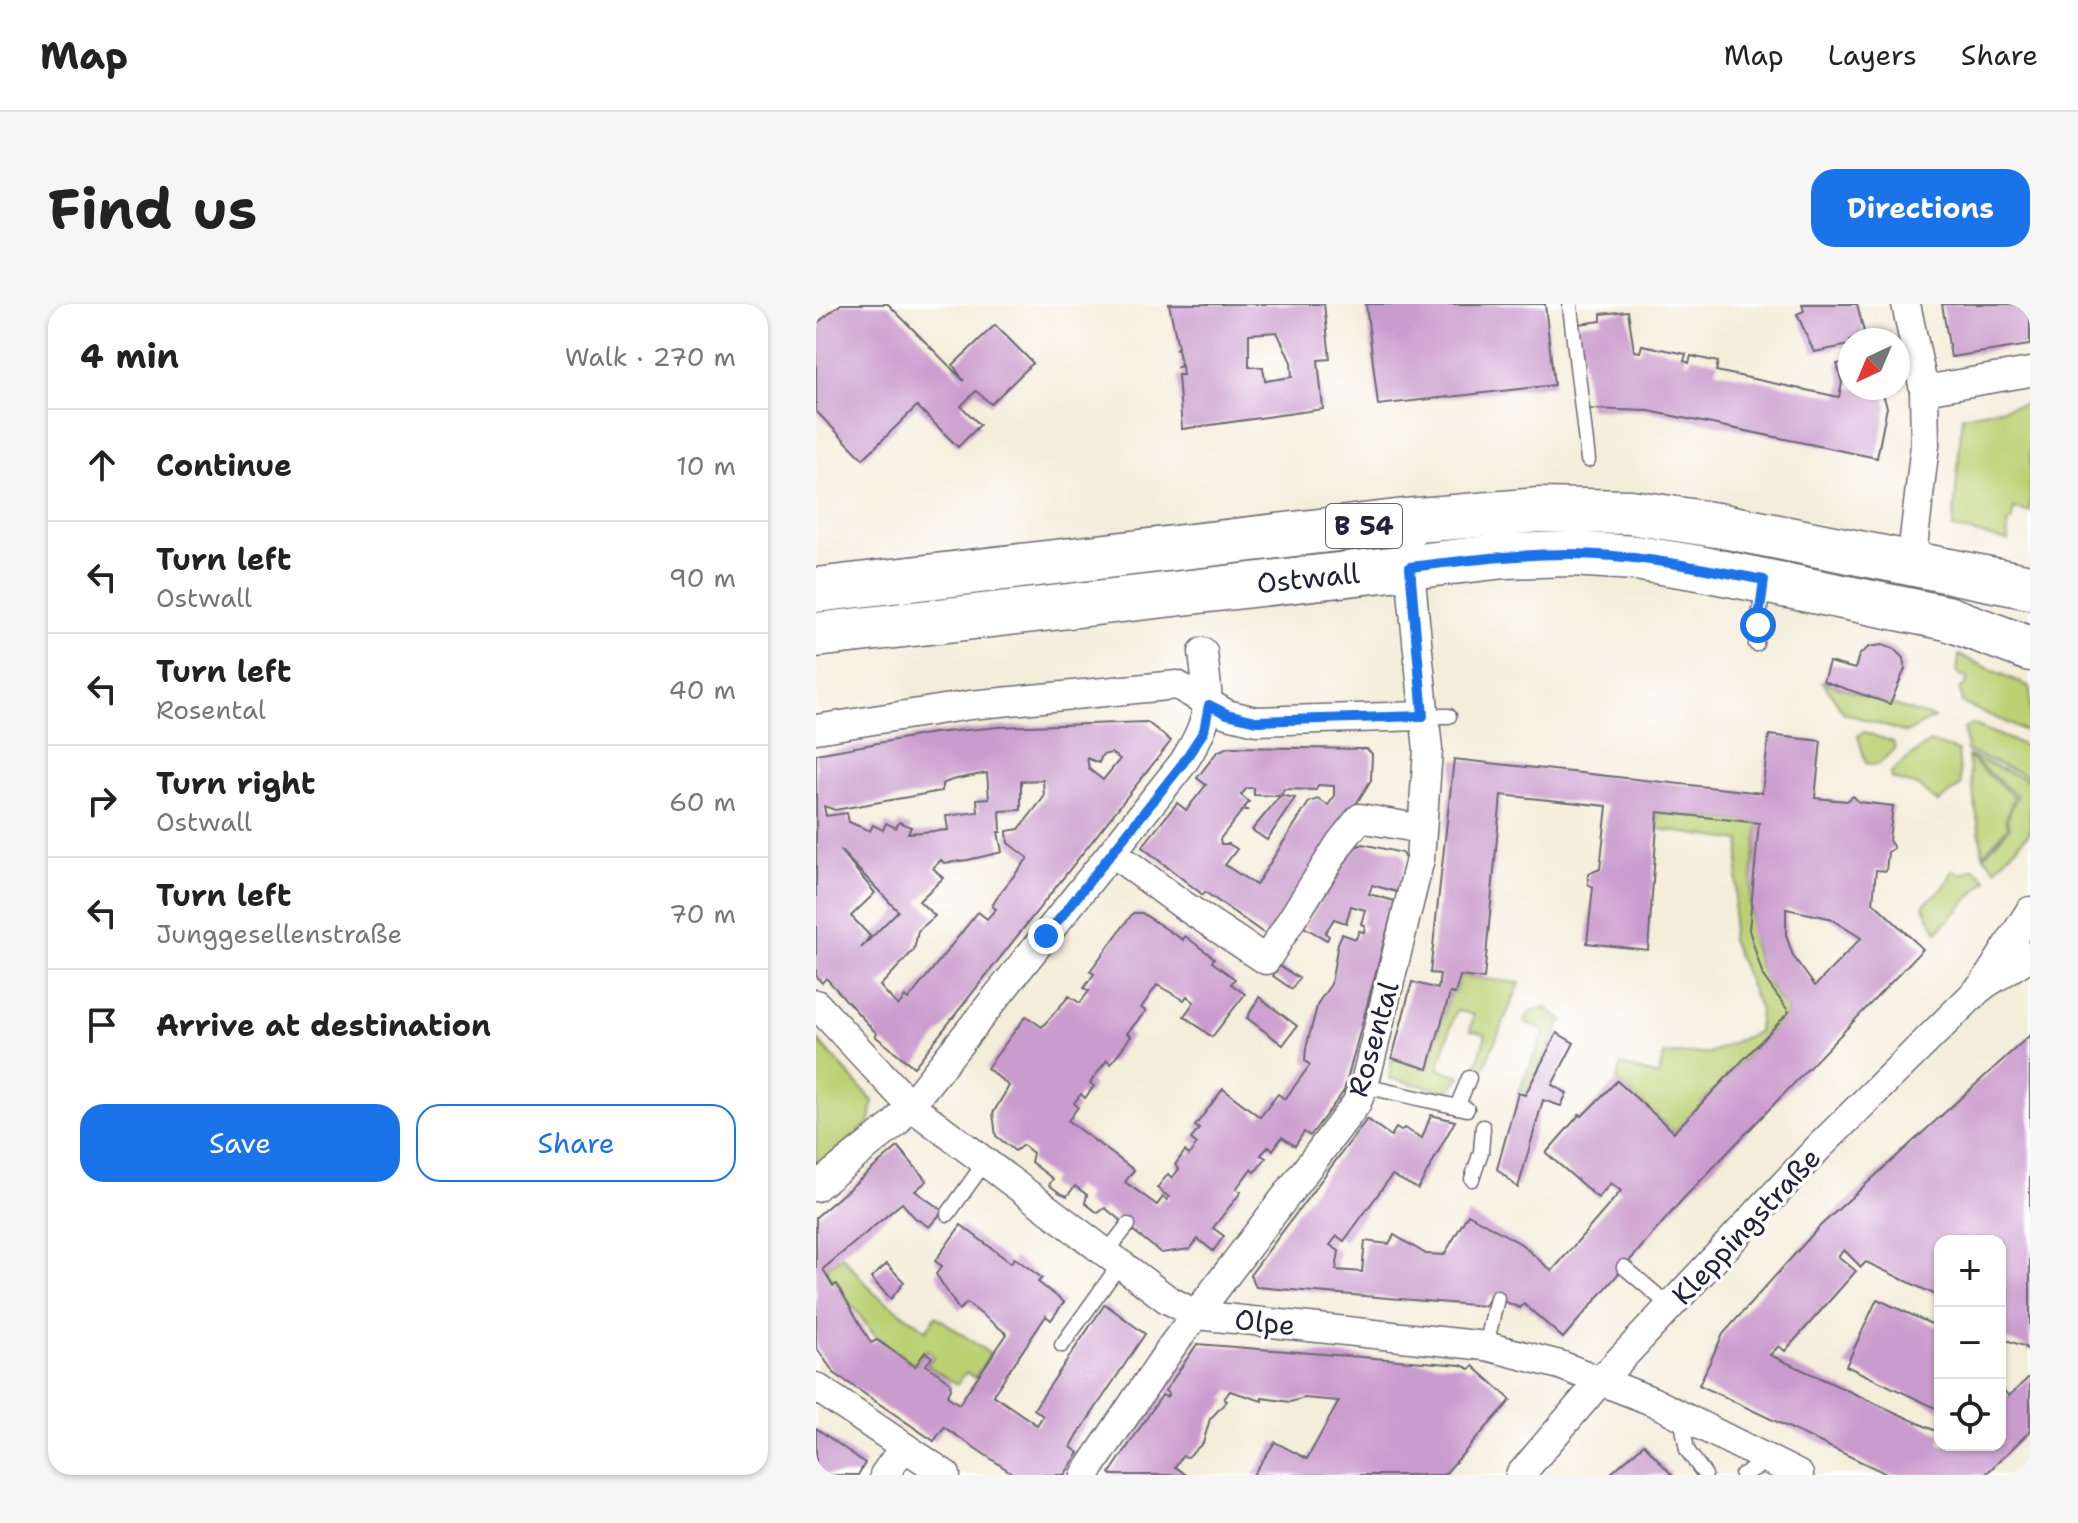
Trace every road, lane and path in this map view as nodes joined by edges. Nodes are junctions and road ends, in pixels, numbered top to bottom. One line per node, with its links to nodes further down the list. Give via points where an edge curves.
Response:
1 (1906, 304): 4 (street)
2 (1570, 306): 5 (lane)
3 (2030, 372): 4 (street)
4 (1924, 390): 7 (street, via 1925,445)
5 (1588, 460)
6 (1405, 521): 7 (main road, Ostwall / B 54, via 1539,510 1630,512); 8 (street, Rosental); 11 (main road, Ostwall / B 54)
7 (1911, 564): 10 (main road, Ostwall / B 54)
8 (1410, 567): 9 (main road, Ostwall / B 54, via 1571,554 1636,558); 12 (main road, Ostwall / B 54); 17 (street, Rosental)
9 (1764, 580): 13 (lane); 14 (main road, Ostwall / B 54, via 1947,618)
10 (2030, 587)
11 (816, 590)
12 (816, 635)
13 (1756, 644)
14 (2030, 649)
15 (1203, 652): 16 (street)
16 (1209, 705): 17 (street, via 1227,714 1256,716); 18 (street, via 1177,685 970,705); 20 (street, via 1204,731)
17 (1436, 716): 19 (street, Rosental)
18 (816, 729)
19 (1422, 829): 20 (street, via 1360,818 1266,960); 26 (street, Rosental, via 1420,859)
20 (1113, 853): 27 (street)
21 (2030, 911): 23 (street, Kleppingstraße)
22 (2030, 956): 23 (street, Kleppingstraße)
23 (1981, 987): 37 (street, Kleppingstraße, via 1820,1146)
24 (816, 1004): 27 (street, Olpe)
25 (1469, 1078): 26 (lane, via 1462,1108)
26 (1364, 1086): 38 (street, Rosental, via 1356,1104)
27 (911, 1106): 29 (street, Olpe); 31 (street)
28 (1483, 1127): 30 (lane)
29 (985, 1162): 32 (lane); 34 (street, Olpe)
30 (1472, 1179)
31 (816, 1187)
32 (948, 1214)
33 (1128, 1225): 34 (lane)
34 (1113, 1258): 38 (street, Olpe); 39 (lane)
35 (1624, 1267): 37 (lane)
36 (1497, 1298): 40 (lane)
37 (1671, 1307): 41 (street, Kleppingstraße)
38 (1197, 1315): 40 (street, Olpe); 48 (street, Rosental)
39 (1062, 1345)
40 (1486, 1346): 41 (street, Olpe)
41 (1602, 1379): 43 (street, Olpe); 49 (street, Kleppingstraße)
42 (816, 1387): 44 (street)
43 (1681, 1417): 45 (street, Olpe); 50 (lane, via 1687,1450)
44 (904, 1447): 46 (street); 47 (street)
45 (1770, 1461): 51 (lane); 52 (street, Olpe)
46 (884, 1475)
47 (946, 1475)
48 (1085, 1475)
49 (1520, 1475)
50 (1705, 1475)
51 (1742, 1475)
52 (1799, 1475)

